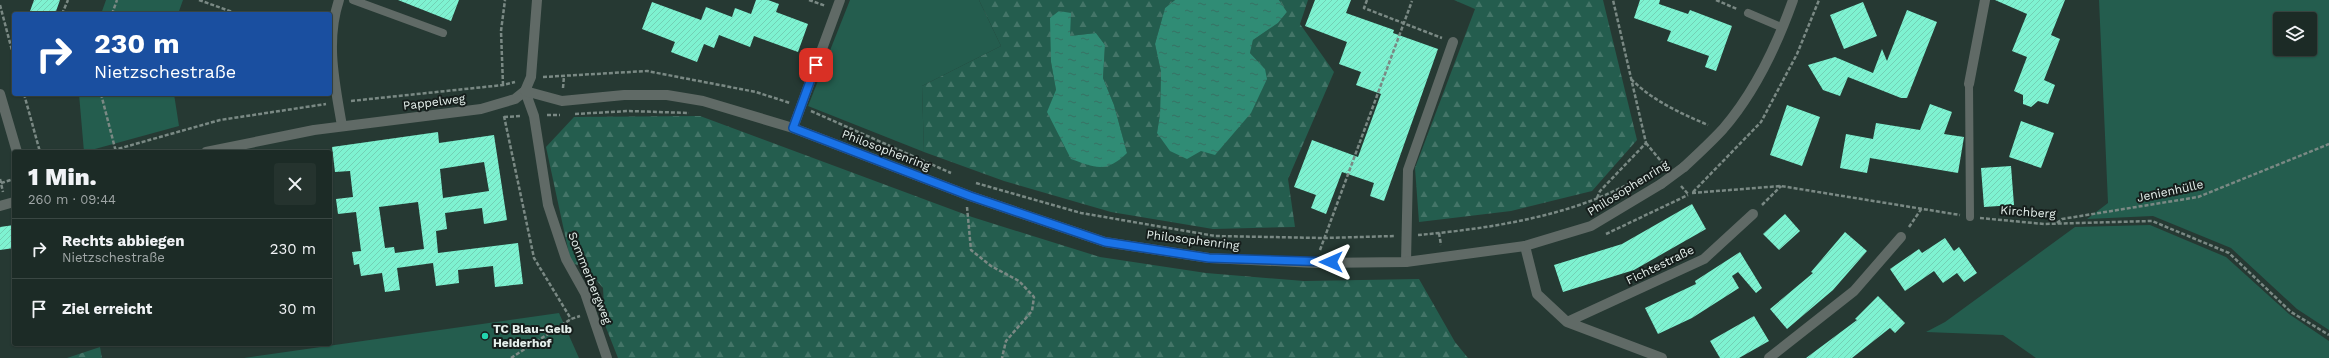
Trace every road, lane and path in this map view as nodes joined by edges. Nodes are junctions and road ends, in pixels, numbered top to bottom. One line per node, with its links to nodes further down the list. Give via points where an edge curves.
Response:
1 (68, 0): 19 (path)
2 (117, 0): 20 (path)
3 (199, 0): 15 (path)
4 (339, 0): 26 (street, via 334,14)
5 (353, 0): 25 (lane)
6 (505, 0): 37 (path, via 501,31)
7 (537, 0): 33 (street, via 531,77)
8 (840, 0): 38 (street)
9 (1367, 0): 23 (path, via 1364,8)
10 (1613, 0): 30 (path)
11 (1716, 0): 18 (path)
12 (1793, 0): 24 (street, Philosophenring)
13 (1819, 0): 39 (path, via 1797,54)
14 (1985, 0): 32 (street)
15 (207, 1): 21 (path)
16 (1412, 1): 23 (path)
17 (0, 5): 28 (path)
18 (1738, 9)
19 (63, 12)
20 (113, 12)
21 (233, 12)
22 (1748, 14): 24 (lane)
23 (1403, 23): 27 (path); 65 (path)
24 (1783, 28): 66 (street, Philosophenring, bridge, via 1752,89 1723,129 1684,167 1661,184 1591,226)
25 (443, 33)
26 (332, 37)
27 (1453, 42): 63 (street, via 1408,170)
28 (12, 50)
29 (586, 76): 38 (path, via 647,71 756,92)
30 (1630, 79): 41 (path, via 1645,93); 55 (path, via 1646,143 1600,191)
31 (332, 84): 40 (street)
32 (1969, 84): 61 (lane)
33 (525, 91): 37 (street, Pappelweg); 42 (street, Philosophenring, via 562,101 624,95 667,95 703,101); 74 (street, Sommerbergweg, via 534,116 548,205 566,259 585,293)
34 (0, 94): 44 (street)
35 (25, 96): 45 (path)
36 (102, 96): 46 (path)
37 (504, 103): 40 (street, Pappelweg, via 480,109); 70 (path, via 504,117 534,258)
38 (801, 106): 42 (street); 49 (path)
39 (1762, 122)
40 (342, 126): 47 (street, Pappelweg)
41 (1710, 126)
42 (793, 128): 67 (street, Philosophenring, via 970,196 1105,242 1209,258)
43 (2329, 144): 62 (path, Jenienhülle, via 2198,197 2155,206 2062,219)
44 (16, 150)
45 (39, 150)
46 (116, 150)
47 (216, 150)
48 (1654, 173): 55 (path)
49 (957, 176)
50 (12, 180): 52 (path)
51 (970, 181): 65 (path, via 1081,214 1214,236)
52 (0, 183)
53 (1781, 186): 54 (path, Kirchberg); 59 (path, Kirchberg); 60 (path)
54 (1692, 193)
55 (1597, 198): 63 (path, via 1550,214 1440,233)
56 (12, 203): 57 (street)
57 (0, 206)
58 (967, 207): 75 (path, via 971,250 991,266 1019,281 1034,297 1032,311 1006,341)
59 (1922, 208): 61 (path, Kirchberg); 64 (path)
60 (1753, 214): 71 (street, Fichtestraße, via 1704,258)
61 (1970, 217): 62 (path, Kirchberg)
62 (2056, 223): 72 (path, Kirchberg, via 2152,221 2229,253 2291,312)
63 (1405, 236): 65 (path); 68 (street)
64 (1902, 237): 77 (street, via 1854,291)
65 (1324, 238): 67 (path)
66 (1525, 246): 68 (street, Philosophenring); 71 (street, via 1537,294)
67 (1316, 262): 68 (street, Philosophenring)
68 (1406, 262)
69 (582, 315): 70 (path)
70 (571, 320): 73 (path)
71 (1568, 322): 76 (street)
72 (2329, 335)
73 (511, 358)
74 (607, 358)
75 (1002, 358)
76 (1662, 358)
77 (1769, 358)

